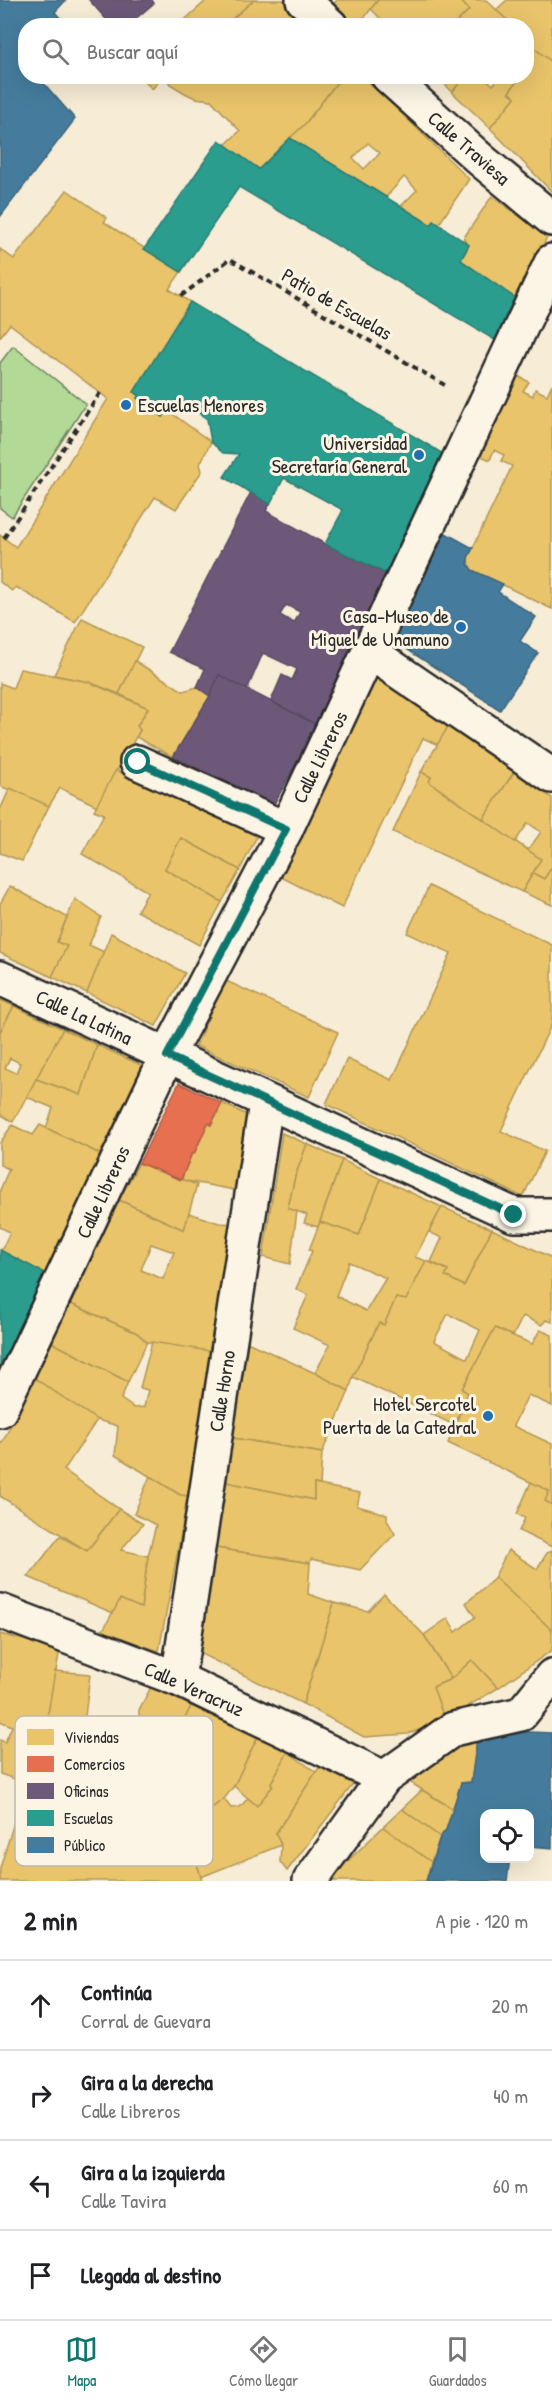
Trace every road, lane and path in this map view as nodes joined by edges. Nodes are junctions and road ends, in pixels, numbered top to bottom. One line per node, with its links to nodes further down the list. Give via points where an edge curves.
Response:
1 (303, 0): 2 (street)
2 (322, 18)
3 (397, 84): 4 (street, Calle Traviesa)
4 (552, 219)
5 (552, 261): 8 (street, Calle Libreros)
6 (181, 296): 8 (path, Patio de Escuelas, via 230,259)
7 (100, 393): 9 (path)
8 (483, 407): 10 (street, Calle Libreros)
9 (4, 538)
10 (370, 652): 12 (street); 13 (street, Calle Libreros)
11 (138, 762): 13 (street)
12 (552, 776)
13 (286, 829): 15 (street, Calle Libreros)
14 (0, 978): 15 (street, Calle La Latina)
15 (167, 1056): 16 (street, Calle La Latina); 18 (street, Calle Libreros)
16 (266, 1103): 17 (street, Calle La Latina, via 514,1215); 21 (street, Calle Horno)
17 (552, 1215)
18 (0, 1410)
19 (0, 1611): 21 (street, Calle Veracruz)
20 (552, 1676): 22 (street)
21 (178, 1679): 23 (street, Calle Veracruz)
22 (536, 1714): 23 (street, via 453,1730)
23 (384, 1778): 24 (street)
24 (310, 1881)

